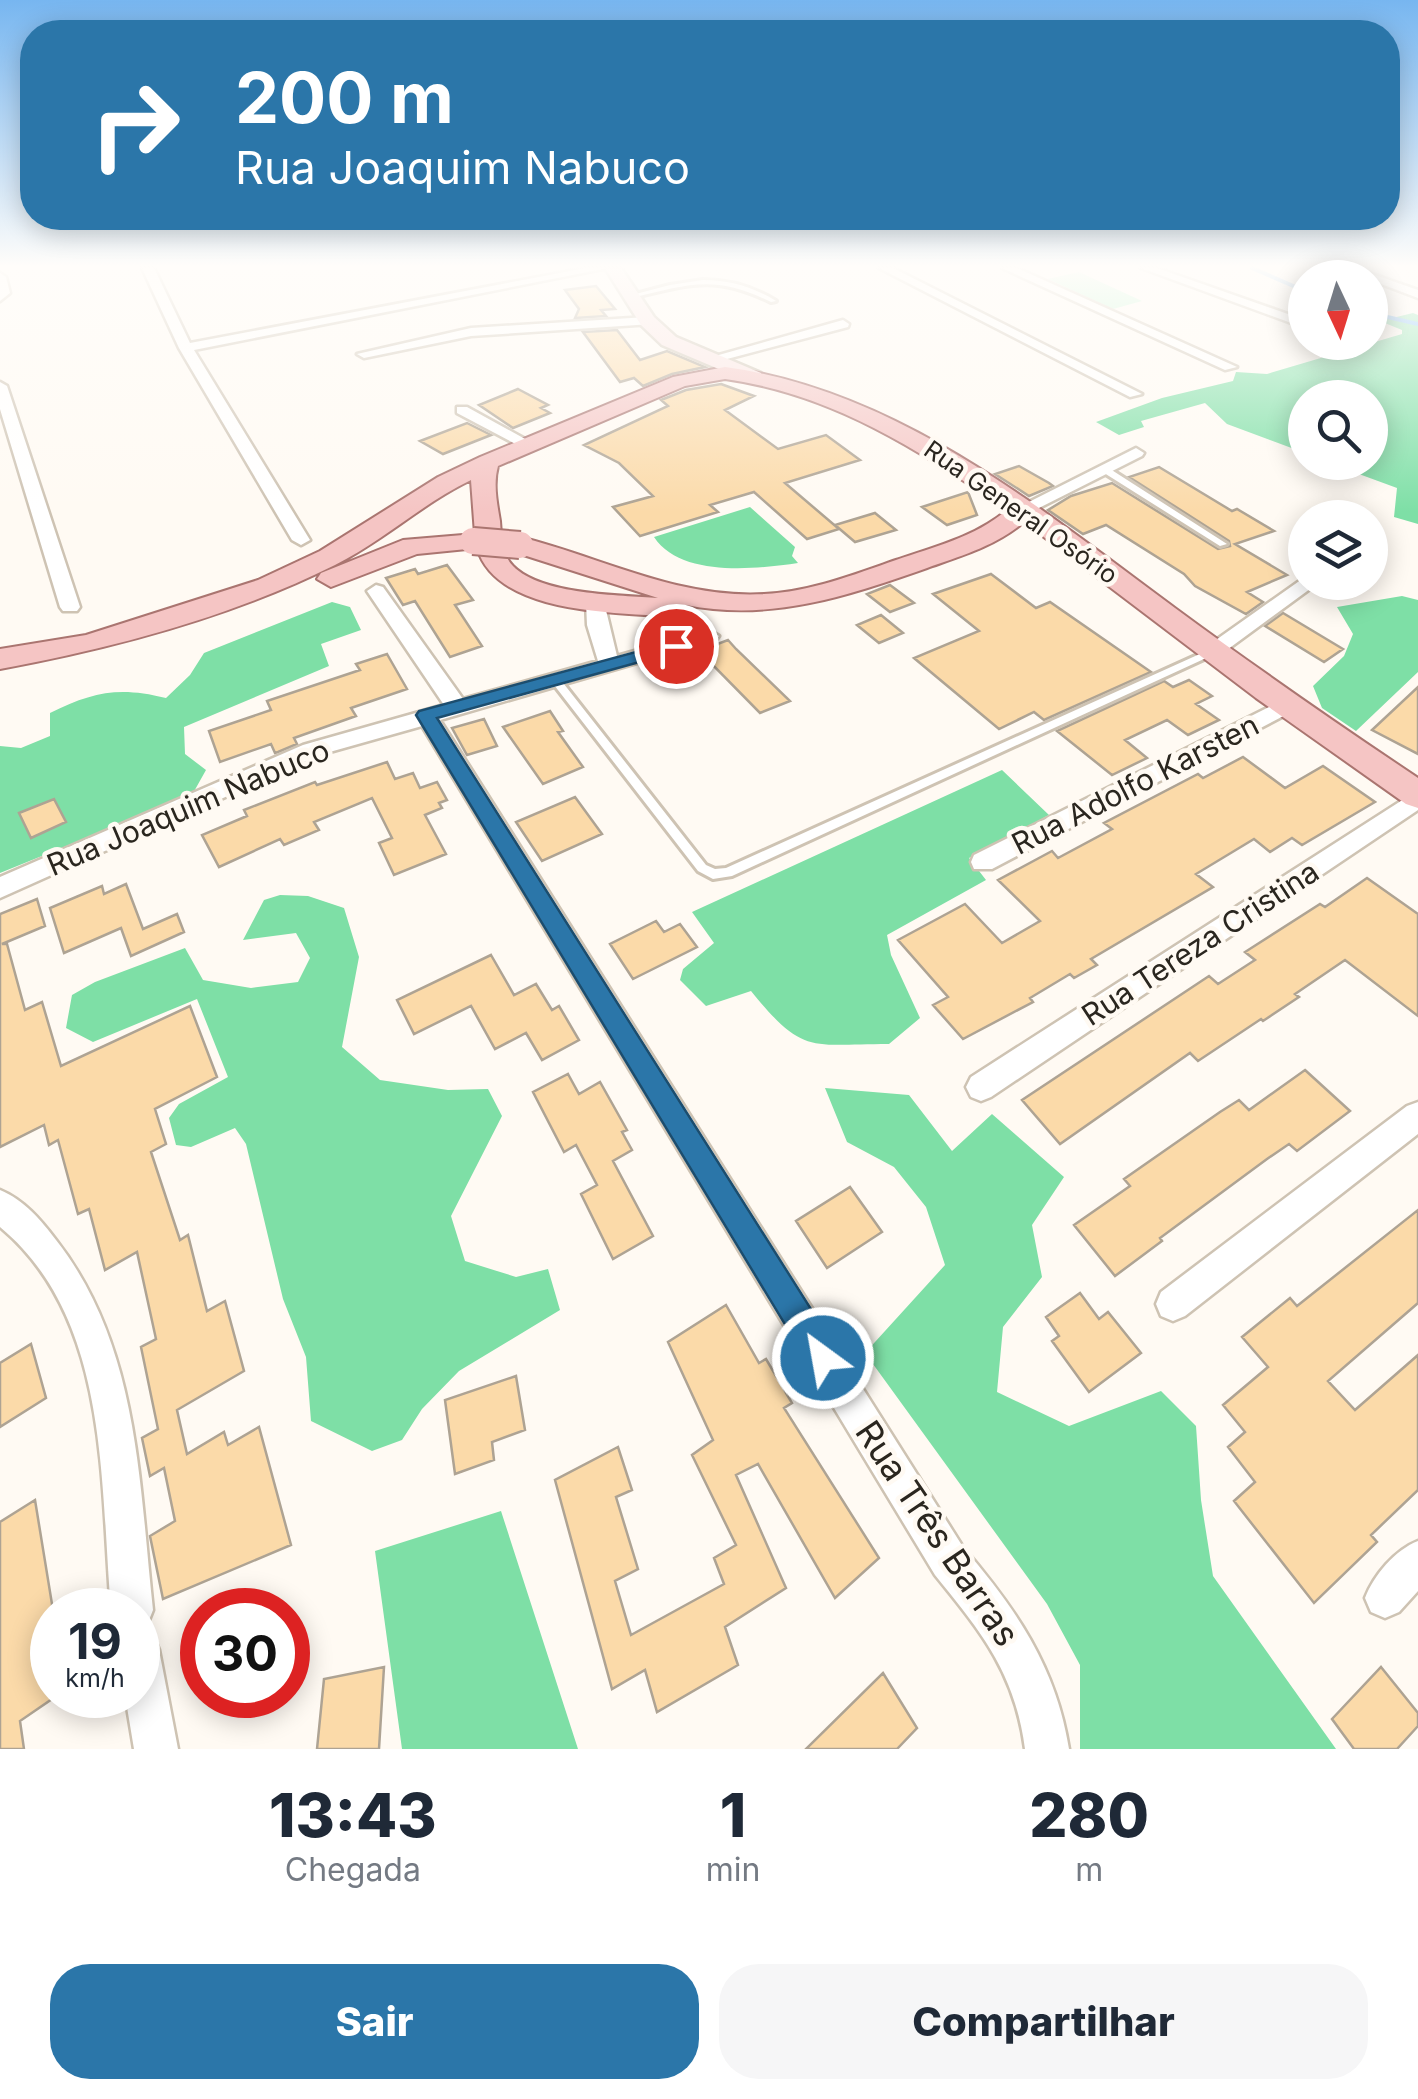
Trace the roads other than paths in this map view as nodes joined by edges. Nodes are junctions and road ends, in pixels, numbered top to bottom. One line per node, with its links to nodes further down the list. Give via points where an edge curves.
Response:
1 (187, 350): 22 (street)
2 (385, 350): 8 (street)
3 (685, 350): 7 (main road, Rua General Osório)
4 (747, 350): 9 (street)
5 (1046, 350): 14 (street)
6 (1191, 350): 10 (street)
7 (688, 352): 9 (main road, Rua General Osório); 12 (main road, via 700,365)
8 (364, 354)
9 (708, 360): 11 (main road, Rua General Osório)
10 (1230, 367)
11 (754, 378): 12 (main road, via 715,373); 21 (main road, Rua General Osório, via 902,430)
12 (680, 381): 16 (main road)
13 (0, 386): 31 (street)
14 (1134, 394)
15 (462, 410): 16 (street)
16 (528, 444): 18 (main road)
17 (1136, 453): 19 (street)
18 (488, 462): 20 (main road); 34 (main road, via 330,557 268,586 138,630)
19 (1104, 469): 21 (street); 24 (lane)
20 (485, 496): 27 (main road, via 538,532 632,566 748,594); 29 (main road, via 493,558 505,576)
21 (1022, 509): 23 (main road, via 1006,526); 25 (main road, Rua General Osório)
22 (302, 540)
23 (971, 542): 25 (main road, via 1026,540); 27 (main road)
24 (1222, 544)
25 (1080, 550): 33 (main road, Rua General Osório)
26 (376, 592): 39 (street, Rua Três Barras)
27 (813, 596): 30 (main road)
28 (1288, 596): 33 (street)
29 (595, 602): 30 (main road, via 693,609); 35 (street)
30 (746, 603): 36 (main road, bridge, via 691,596 520,545 428,543 195,634)
31 (70, 606)
32 (710, 636): 35 (street, Rua Joaquim Nabuco)
33 (1213, 650): 37 (lane, via 728,873 713,874); 38 (main road, Rua General Osório)
34 (0, 659)
35 (610, 667): 37 (street, Rua Joaquim Nabuco)
36 (0, 680)
37 (556, 681): 39 (street, Rua Joaquim Nabuco)
38 (1287, 705): 40 (main road, Rua General Osório); 41 (street, Rua Adolfo Karsten)
39 (441, 711): 42 (street, Rua Joaquim Nabuco, via 271,766); 52 (street, Rua Três Barras, via 949,1561 1016,1644 1043,1706)
40 (1418, 796): 43 (street, Rua Tereza Cristina)
41 (984, 862)
42 (0, 888)
43 (982, 1087)
44 (1418, 1116): 46 (street)
45 (0, 1206): 48 (street, via 24,1222 74,1295 106,1377)
46 (1173, 1304)
47 (1418, 1562): 49 (street)
48 (130, 1588)
49 (1386, 1598)
50 (150, 1718): 51 (street)
51 (156, 1749)
52 (1047, 1749)

